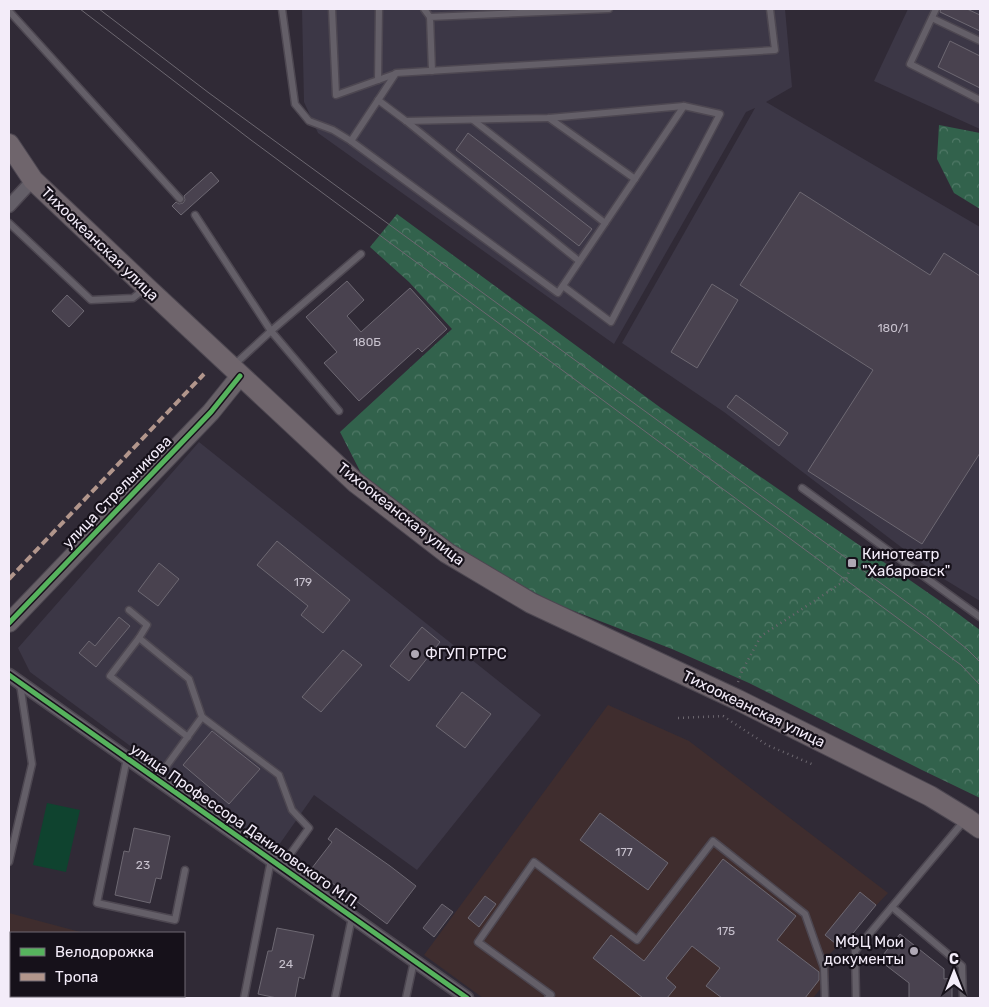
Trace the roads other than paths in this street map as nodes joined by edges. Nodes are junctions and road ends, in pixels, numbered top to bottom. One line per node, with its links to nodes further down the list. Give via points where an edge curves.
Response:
1 (282, 9): 21 (lane, via 295,104 309,121)
2 (332, 9): 14 (lane, via 336,95)
3 (379, 9): 14 (lane)
4 (424, 9): 9 (lane)
5 (609, 9): 9 (lane)
6 (770, 9): 12 (lane, via 775,50)
7 (936, 9): 10 (lane)
8 (9, 11): 25 (lane)
9 (430, 17): 12 (lane)
10 (932, 18): 11 (lane); 16 (lane, via 910,64)
11 (980, 41)
12 (432, 71): 13 (lane)
13 (396, 73): 14 (lane); 15 (lane)
14 (378, 80)
15 (378, 100): 20 (lane); 21 (lane)
16 (980, 100)
17 (684, 106): 18 (lane); 23 (lane); 32 (lane, via 720,114 611,322)
18 (549, 118): 19 (lane); 23 (lane)
19 (473, 120): 20 (lane); 29 (lane)
20 (406, 121): 31 (lane)
21 (351, 141): 32 (lane, via 558,293)
22 (9, 144): 24 (main road, Тихоокеанская улица)
23 (635, 179): 29 (lane)
24 (33, 180): 26 (street); 33 (main road, Тихоокеанская улица)
25 (180, 199)
26 (9, 206)
27 (195, 215): 34 (lane)
28 (9, 223): 33 (lane, via 91,300 133,298)
29 (605, 223): 31 (lane)
30 (360, 254): 34 (lane)
31 (580, 261): 32 (lane)
32 (563, 286)
33 (146, 288): 35 (main road, Тихоокеанская улица)
34 (271, 331): 35 (lane); 36 (lane)
35 (236, 372): 40 (street, улица Стрельникова, via 211,412); 48 (main road, Тихоокеанская улица, via 355,482 447,553 531,603 738,700 930,796)
36 (339, 412)
37 (802, 488): 39 (lane)
38 (129, 610): 41 (lane, via 147,625)
39 (980, 617)
40 (9, 622)
41 (139, 638): 44 (lane, via 189,679); 45 (lane, via 110,676)
42 (9, 674): 43 (street, улица Профессора Даниловского М.П.)
43 (20, 683): 46 (street, улица Профессора Даниловского М.П.); 49 (lane, via 32,764)
44 (202, 717): 45 (lane); 50 (lane, via 279,776 292,810 309,828)
45 (188, 737): 47 (lane)
46 (127, 758): 47 (street, улица Профессора Даниловского М.П.); 51 (lane, via 97,903 175,920)
47 (157, 779): 50 (street, улица Профессора Даниловского М.П.)
48 (973, 823): 52 (lane)
49 (9, 862)
50 (276, 864): 53 (street, улица Профессора Даниловского М.П.); 55 (lane)
51 (185, 870)
52 (892, 907): 61 (lane, via 855,951); 62 (lane, via 962,966)
53 (352, 917): 54 (street, улица Профессора Даниловского М.П.); 56 (lane)
54 (414, 961): 57 (lane); 58 (street, улица Профессора Даниловского М.П.)
55 (244, 998)
56 (335, 998)
57 (406, 998)
58 (466, 998)
59 (548, 998): 60 (lane, via 551,995 478,942 534,862 637,940 713,841 805,914 824,968)
60 (825, 998)
61 (856, 998)
62 (963, 998)

